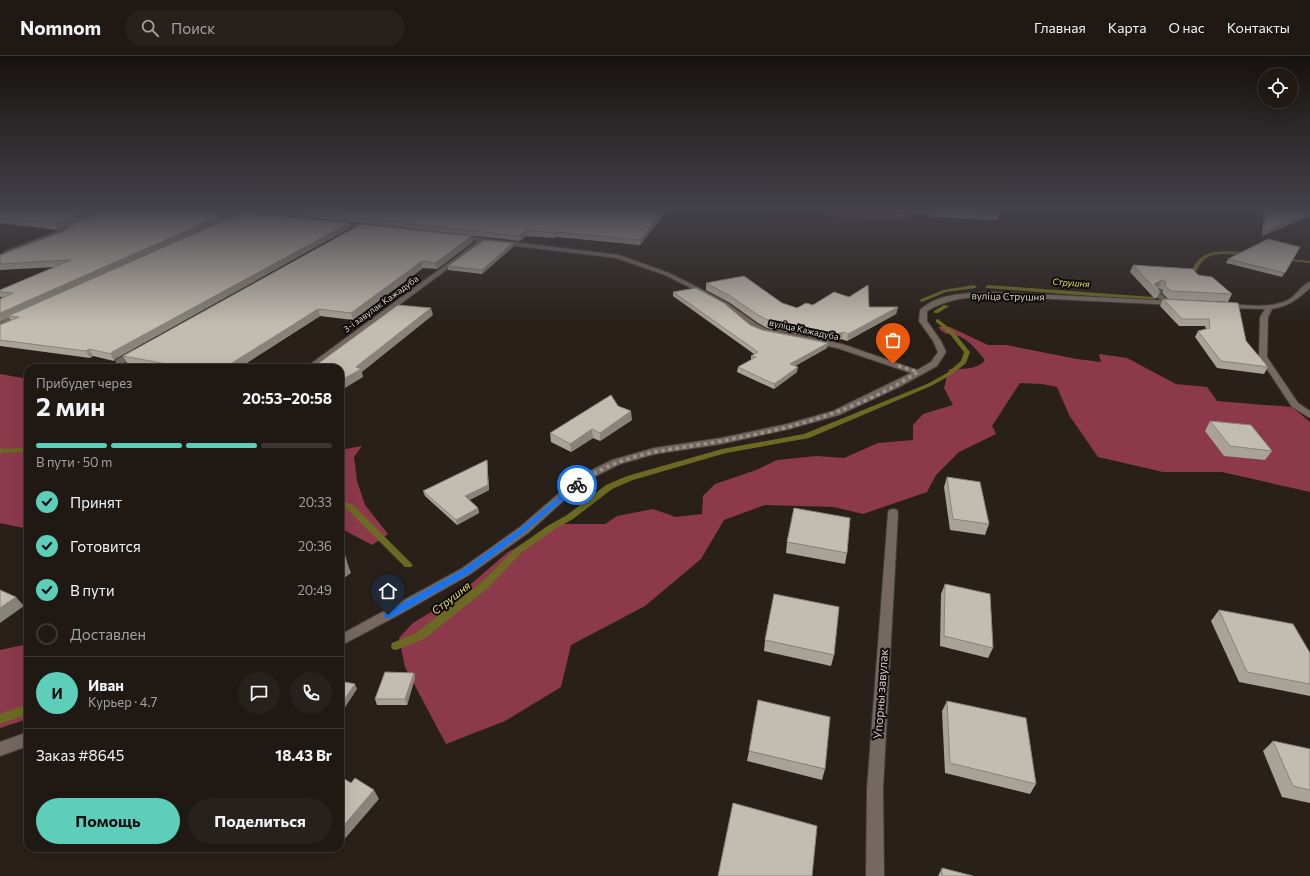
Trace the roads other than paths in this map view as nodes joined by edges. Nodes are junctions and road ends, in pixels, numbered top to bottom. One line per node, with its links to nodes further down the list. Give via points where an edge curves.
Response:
1 (16, 248): 4 (street)
2 (472, 248): 15 (street, 3-і завулак Кажадуба)
3 (552, 248): 16 (street, вуліца Кажадуба, via 617,256 667,274 699,290 727,305 754,326 765,331 839,346)
4 (6, 252)
5 (1310, 284): 10 (street, via 1293,300)
6 (1159, 291): 7 (street, via 1155,292)
7 (1167, 303): 8 (street, вуліца Струшня); 16 (street, вуліца Струшня, via 991,294 947,299 924,310 923,321 942,352 934,364)
8 (1182, 304)
9 (1219, 306): 10 (street)
10 (1270, 307): 17 (street, via 1264,317 1263,357 1295,405)
11 (29, 311): 12 (street)
12 (0, 324)
13 (139, 350): 14 (street)
14 (118, 362)
15 (314, 364)
16 (918, 372): 19 (street, вуліца Струшня, via 836,413 790,426 721,441 654,451 616,462 590,475 568,491 524,530 465,572)
17 (1310, 415)
18 (893, 513): 22 (street, Упорны завулак, via 875,789)
19 (344, 639)
20 (24, 740): 21 (street)
21 (0, 749)
22 (875, 876)

